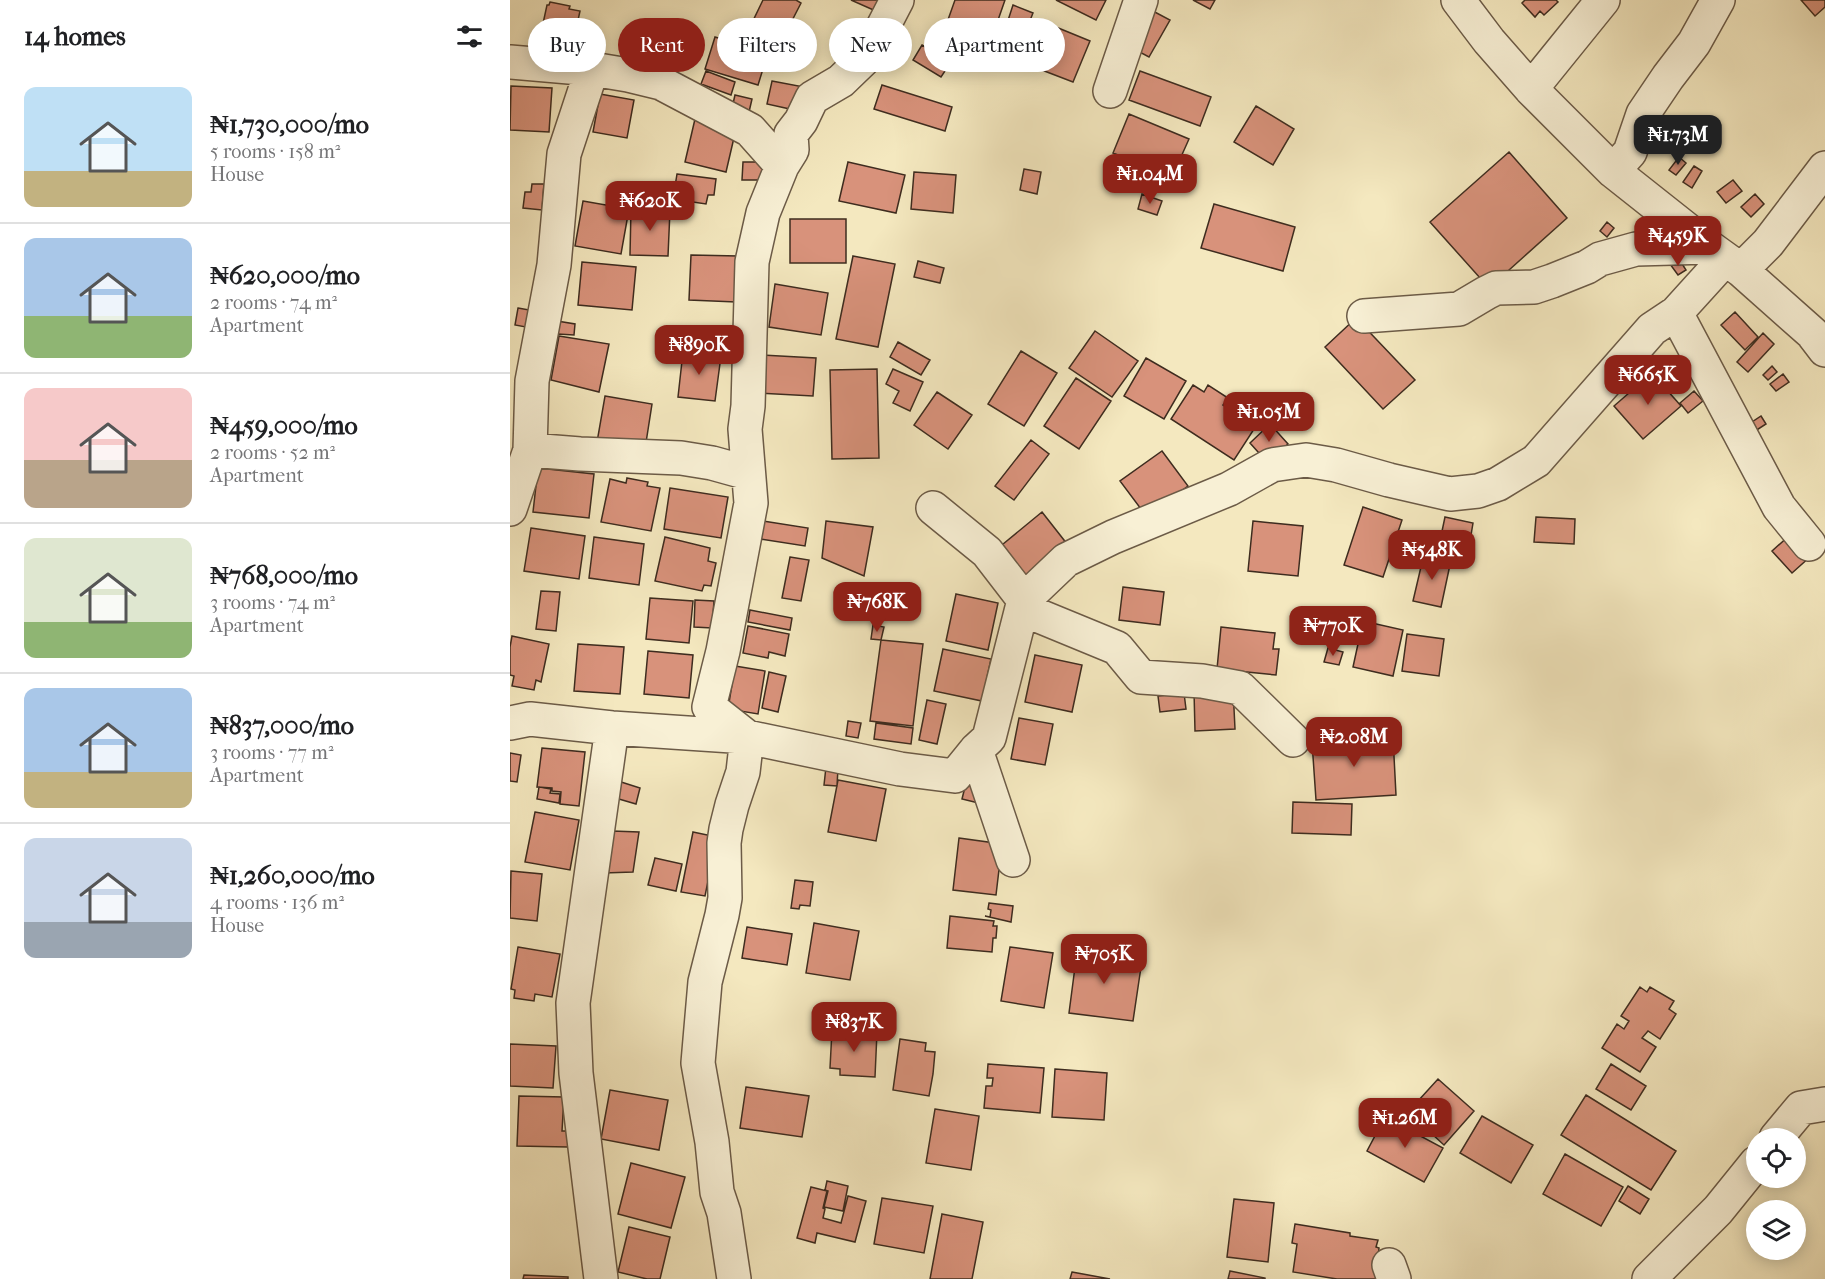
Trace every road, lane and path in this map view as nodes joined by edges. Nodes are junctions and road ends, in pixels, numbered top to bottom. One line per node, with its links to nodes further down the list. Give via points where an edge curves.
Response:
1 (897, 0): 12 (street, via 869,54 841,81 812,98 791,134 792,150)
2 (1141, 0): 11 (street)
3 (1458, 0): 10 (street)
4 (1603, 0): 10 (street)
5 (1718, 0): 14 (street, via 1694,43 1643,114 1630,152)
6 (510, 62): 7 (street)
7 (528, 64)
8 (606, 71): 12 (street, via 662,83 750,130)
9 (591, 72): 19 (street, via 564,154 554,265)
10 (1531, 89): 14 (street)
11 (1110, 92)
12 (782, 166): 21 (street, via 763,213 752,261 745,429)
13 (1825, 168): 15 (street, via 1768,243)
14 (1613, 171): 15 (street)
15 (1725, 259): 16 (street); 17 (street, via 1636,249 1600,259 1534,287 1496,288 1459,309); 18 (street, via 1812,333)
16 (1676, 313): 24 (street, via 1779,507); 25 (street, via 1652,329 1536,461 1498,484 1450,495 1336,465 1306,460 1272,465 1229,489 1066,560)
17 (1364, 316)
18 (1825, 350)
19 (521, 379): 20 (street)
20 (530, 450): 21 (street, via 681,458); 23 (street)
21 (748, 473): 28 (street, via 751,503 709,707)
22 (933, 508): 25 (street, via 987,552)
23 (510, 509)
24 (1809, 544)
25 (1023, 604): 29 (street, via 1117,648 1141,676 1240,688); 30 (street, via 989,738)
26 (510, 723): 27 (street, via 530,719)
27 (612, 728): 28 (street); 35 (street, via 573,1003 576,1073)
28 (747, 737): 30 (street, via 900,769 955,776); 36 (street, via 743,772 726,829 725,898 705,982 698,1063)
29 (1293, 740)
30 (976, 750): 31 (street)
31 (1013, 860)
32 (1825, 1104): 33 (street, via 1801,1108)
33 (1784, 1128)
34 (1746, 1175): 37 (street, via 1718,1210)
35 (602, 1279)
36 (734, 1279)
37 (1649, 1279)

